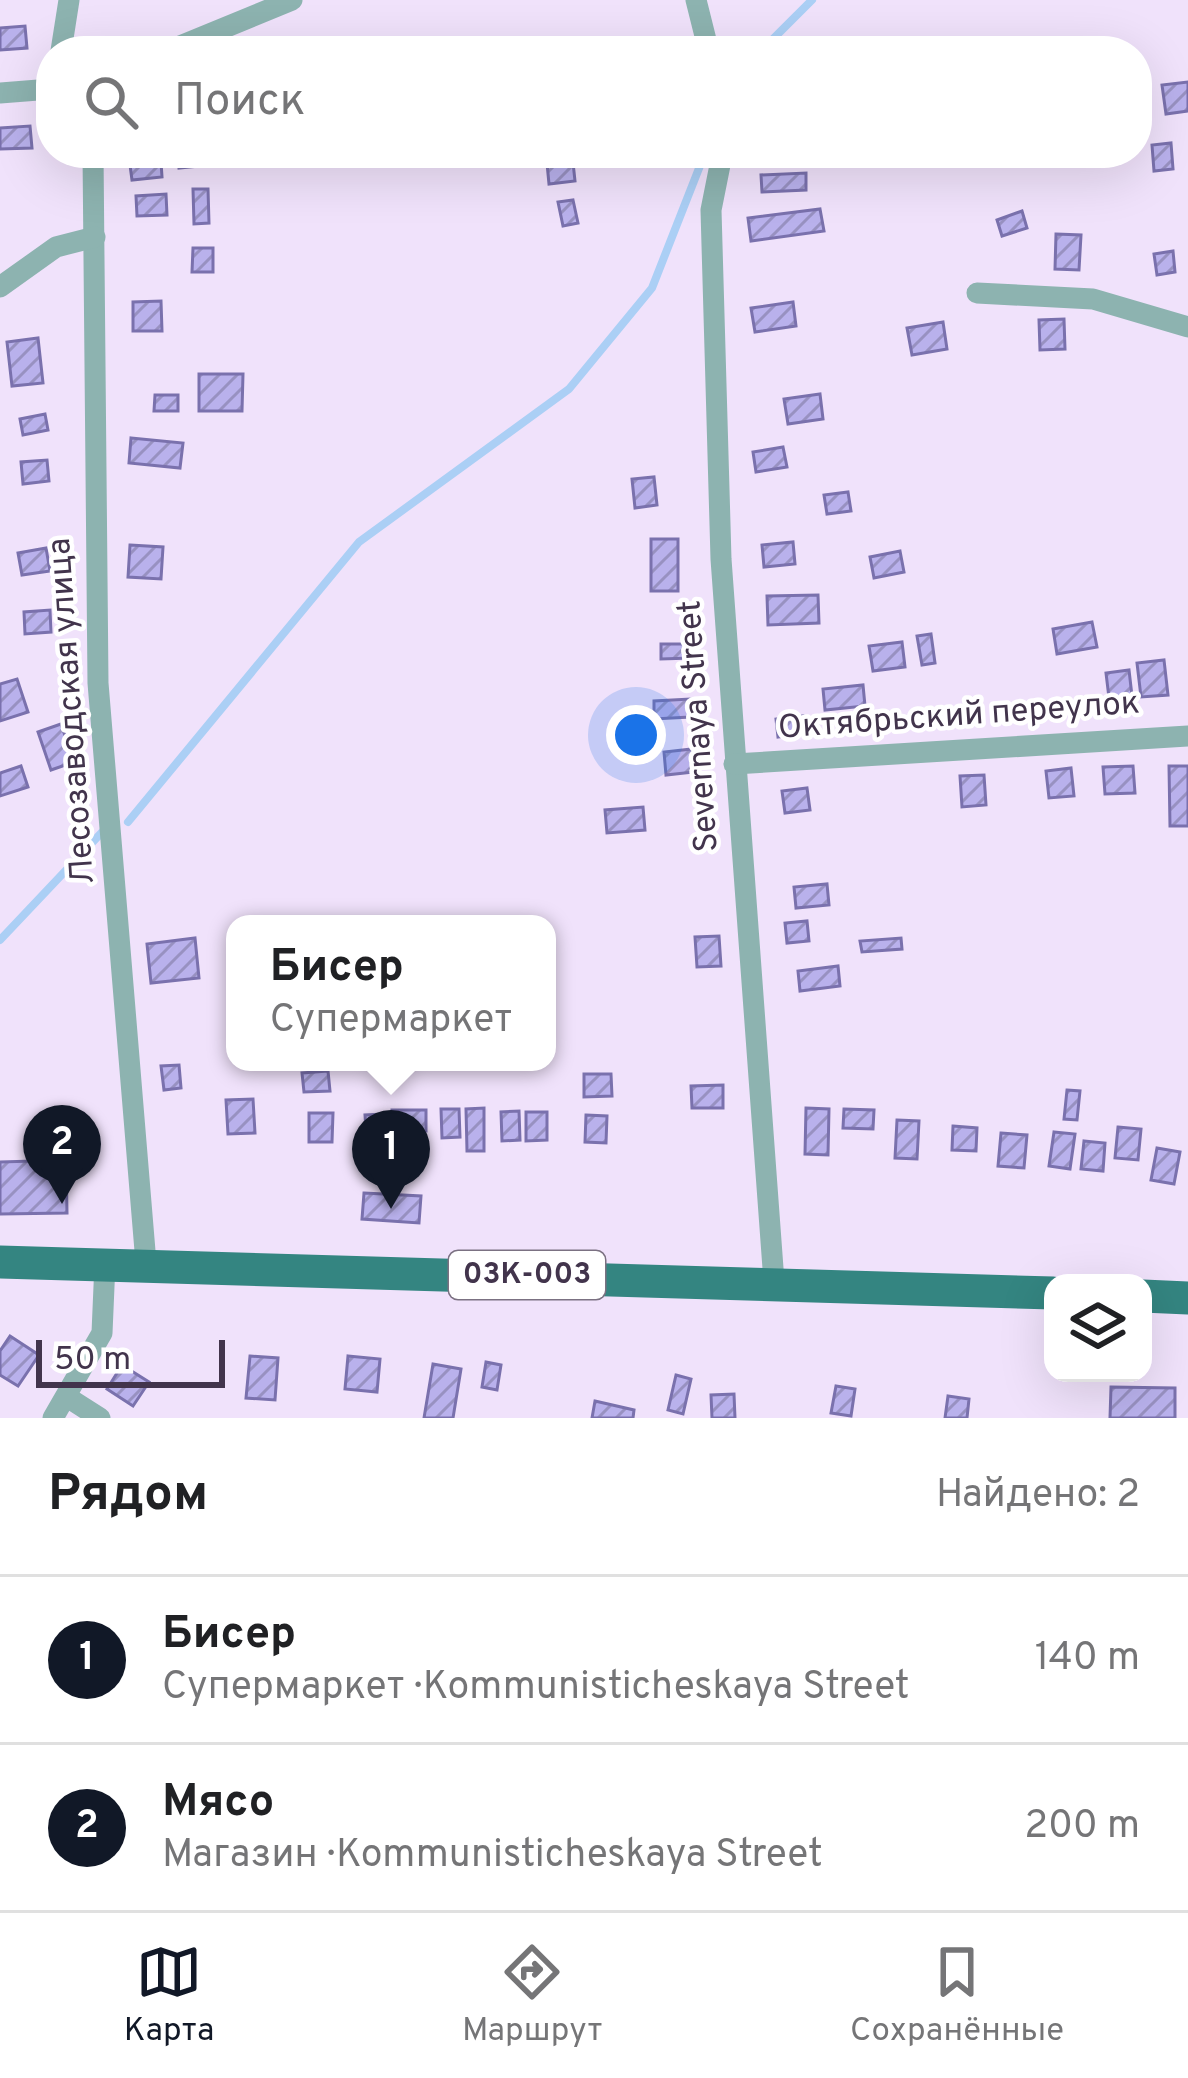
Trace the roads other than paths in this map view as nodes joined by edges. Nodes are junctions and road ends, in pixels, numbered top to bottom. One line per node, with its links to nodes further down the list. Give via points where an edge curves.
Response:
1 (68, 0): 4 (street)
2 (292, 0): 5 (street)
3 (696, 0): 6 (street)
4 (63, 36)
5 (204, 36)
6 (705, 36)
7 (36, 89): 8 (street)
8 (0, 92)
9 (93, 168): 11 (street, Лесозаводская улица)
10 (720, 168): 16 (street, Severnaya Street, via 711,209 713,310)
11 (94, 237): 12 (street, via 56,248); 19 (street, Лесозаводская улица, via 98,683)
12 (0, 286)
13 (977, 293): 14 (street, via 1093,299)
14 (1188, 327)
15 (1188, 736): 16 (street, Октябрьский переулок)
16 (734, 764): 20 (street, Severnaya Street)
17 (0, 1262): 18 (main road, 03К-003)
18 (105, 1263): 19 (main road, 03К-003); 24 (street, via 102,1333)
19 (146, 1263): 20 (main road, 03К-003)
20 (774, 1282): 21 (main road, 03К-003)
21 (1044, 1293)
22 (1152, 1296): 23 (main road)
23 (1188, 1298)
24 (67, 1397): 25 (street); 26 (street)
25 (53, 1418)
26 (100, 1418)

